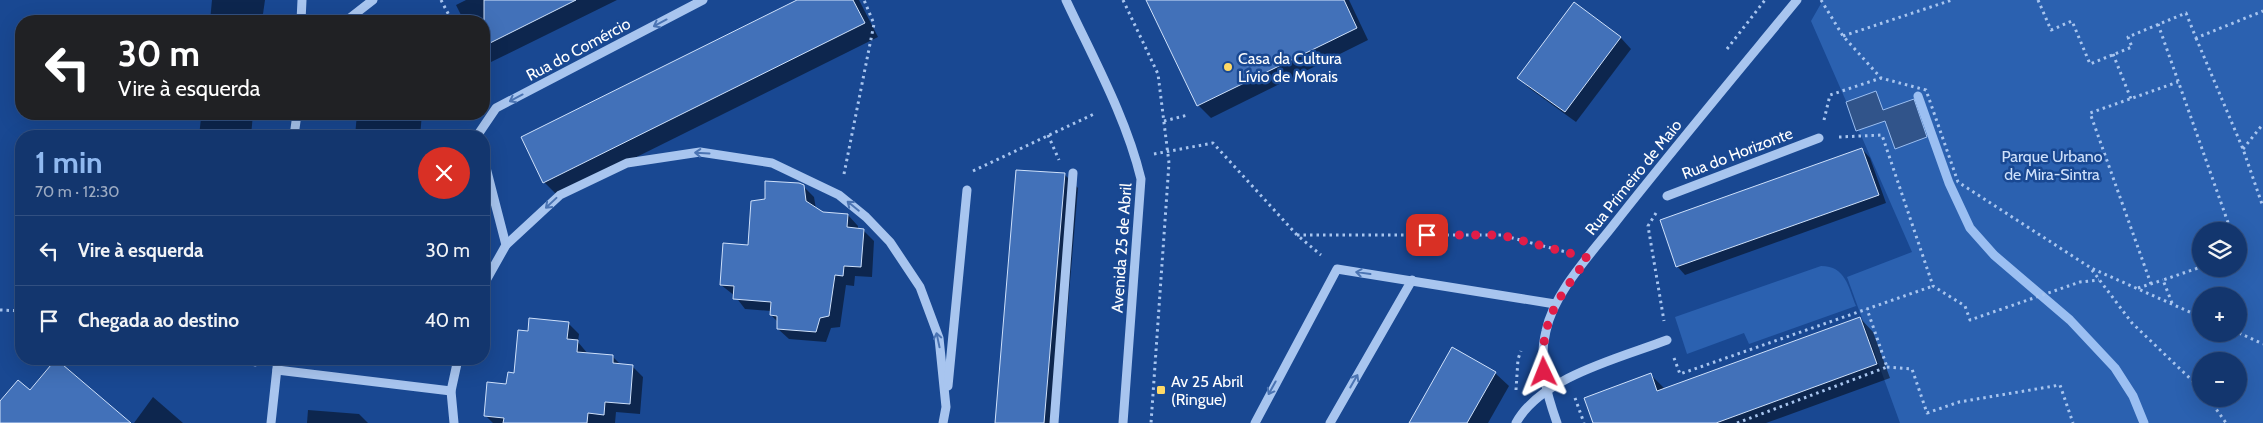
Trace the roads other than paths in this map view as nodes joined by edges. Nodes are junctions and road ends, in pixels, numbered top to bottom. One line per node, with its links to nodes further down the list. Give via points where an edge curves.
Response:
1 (302, 0): 6 (street)
2 (373, 0): 7 (street)
3 (704, 0): 8 (street, Rua do Comércio, one-way to 8, via 496,108)
4 (1066, 0): 29 (street, Avenida 25 de Abril, via 1114,104 1141,179)
5 (1797, 0): 17 (street, Rua Primeiro de Maio, via 1588,258)
6 (301, 15)
7 (354, 15)
8 (490, 117)
9 (1819, 138): 13 (street, Rua do Horizonte)
10 (1074, 173): 28 (street)
11 (490, 183): 14 (street)
12 (967, 190): 24 (street)
13 (1667, 196)
14 (506, 245): 15 (street); 24 (street, one-way to 14, via 939,338 920,287 890,242 866,216 839,195 772,163 700,152 627,163 560,195)
15 (490, 273)
16 (1412, 280): 17 (street); 30 (street, one-way to 30, via 1337,269); 31 (street, one-way to 16)
17 (1555, 304): 22 (street, Rua Primeiro de Maio, via 1542,354)
18 (1667, 340): 22 (street, via 1568,378)
19 (277, 365): 21 (street)
20 (457, 365): 23 (street)
21 (277, 370): 23 (street); 25 (street)
22 (1546, 390): 32 (street); 33 (street, Rua Primeiro de Maio)
23 (451, 391): 26 (street)
24 (946, 407): 27 (street)
25 (271, 423)
26 (454, 423)
27 (944, 423)
28 (1054, 423)
29 (1123, 423)
30 (1255, 423)
31 (1330, 423)
32 (1516, 423)
33 (1557, 423)

